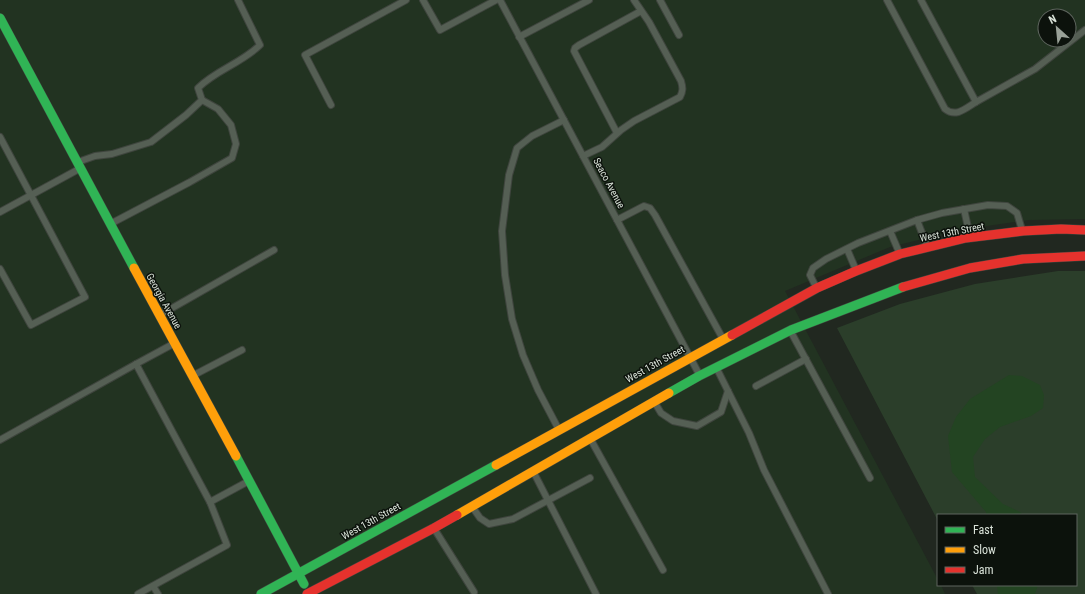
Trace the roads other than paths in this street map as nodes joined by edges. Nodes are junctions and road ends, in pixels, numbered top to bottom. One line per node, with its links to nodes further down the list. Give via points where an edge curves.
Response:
1 (238, 0): 17 (lane, via 260,45 252,53 206,80 198,88)
2 (406, 0): 19 (lane, via 305,55)
3 (423, 0): 4 (lane, via 440,30)
4 (496, 0)
5 (500, 0): 16 (lane, Seaco Avenue)
6 (589, 0): 11 (lane)
7 (634, 0): 12 (lane)
8 (661, 0): 15 (lane)
9 (887, 0): 18 (lane, via 945,109 949,112 959,112)
10 (922, 0): 18 (lane)
11 (578, 3): 16 (lane)
12 (641, 11): 21 (lane, via 683,88 680,97); 21 (lane, via 579,45 574,51)
13 (0, 18): 24 (main road, Georgia Avenue, via 8,38)
14 (1085, 30): 18 (lane, via 1035,69)
15 (679, 35)
16 (519, 37): 20 (lane, Seaco Avenue)
17 (202, 100): 24 (lane, via 152,142 112,154 95,156); 30 (lane, via 218,109 231,125 236,144 232,158)
18 (976, 102)
19 (331, 105)
20 (564, 120): 23 (lane, Seaco Avenue); 57 (lane, via 532,136 517,148 509,175 502,231 505,276 512,319 523,355)
21 (617, 133): 23 (lane, via 602,147)
22 (0, 137): 25 (lane)
23 (583, 156): 28 (lane, Seaco Avenue)
24 (79, 165): 25 (lane); 30 (main road, Georgia Avenue)
25 (31, 195): 27 (lane); 40 (lane, via 85,297 31,326)
26 (964, 209): 29 (lane); 33 (lane, via 988,204 1007,206 1017,213); 34 (lane)
27 (0, 212)
28 (617, 220): 45 (lane, via 644,206 650,208); 48 (lane, Seaco Avenue)
29 (917, 220): 32 (lane); 35 (lane)
30 (110, 224): 43 (main road, Georgia Avenue)
31 (1085, 230): 33 (main road, West 13th Street)
32 (890, 231): 36 (lane); 38 (lane)
33 (1022, 231): 34 (main road, West 13th Street)
34 (970, 238): 35 (main road, West 13th Street)
35 (928, 247): 38 (main road, West 13th Street)
36 (847, 249): 41 (lane); 42 (lane, via 813,268 810,275)
37 (274, 250): 43 (lane)
38 (900, 254): 41 (main road, West 13th Street)
39 (1085, 256): 44 (main road, via 1022,260 970,268 912,284)
40 (0, 269)
41 (856, 271): 42 (main road, West 13th Street)
42 (816, 288): 45 (main road, West 13th Street)
43 (159, 316): 46 (main road, Georgia Avenue)
44 (790, 330): 49 (lane); 51 (main road)
45 (723, 339): 48 (main road, West 13th Street)
46 (174, 344): 50 (lane); 52 (main road, Georgia Avenue)
47 (242, 350): 52 (lane)
48 (690, 357): 53 (lane, Seaco Avenue); 57 (main road, West 13th Street)
49 (806, 359): 54 (lane); 62 (lane)
50 (136, 364): 59 (lane); 65 (lane)
51 (717, 367): 53 (main road); 55 (lane)
52 (193, 376): 63 (main road, Georgia Avenue)
53 (699, 376): 56 (main road)
54 (756, 386)
55 (728, 391): 56 (lane, via 721,412 697,426 673,421 661,413); 77 (lane, via 764,470)
56 (655, 402): 58 (main road)
57 (559, 430): 69 (main road, West 13th Street)
58 (591, 438): 60 (main road); 68 (lane)
59 (0, 440)
60 (533, 471): 64 (lane); 66 (main road)
61 (590, 478): 64 (lane)
62 (870, 478)
63 (248, 481): 65 (lane); 69 (main road, Georgia Avenue)
64 (548, 501): 66 (lane, via 513,519 489,524 480,518); 76 (lane)
65 (210, 502): 70 (lane, via 227,545)
66 (472, 506): 67 (main road)
67 (434, 528): 71 (lane); 75 (main road)
68 (663, 570)
69 (298, 574): 74 (main road, West 13th Street); 75 (main road, Georgia Avenue)
70 (153, 586): 72 (lane); 73 (lane)
71 (474, 592)
72 (138, 594)
73 (158, 594)
74 (261, 594)
75 (308, 594)
76 (596, 594)
77 (828, 594)

